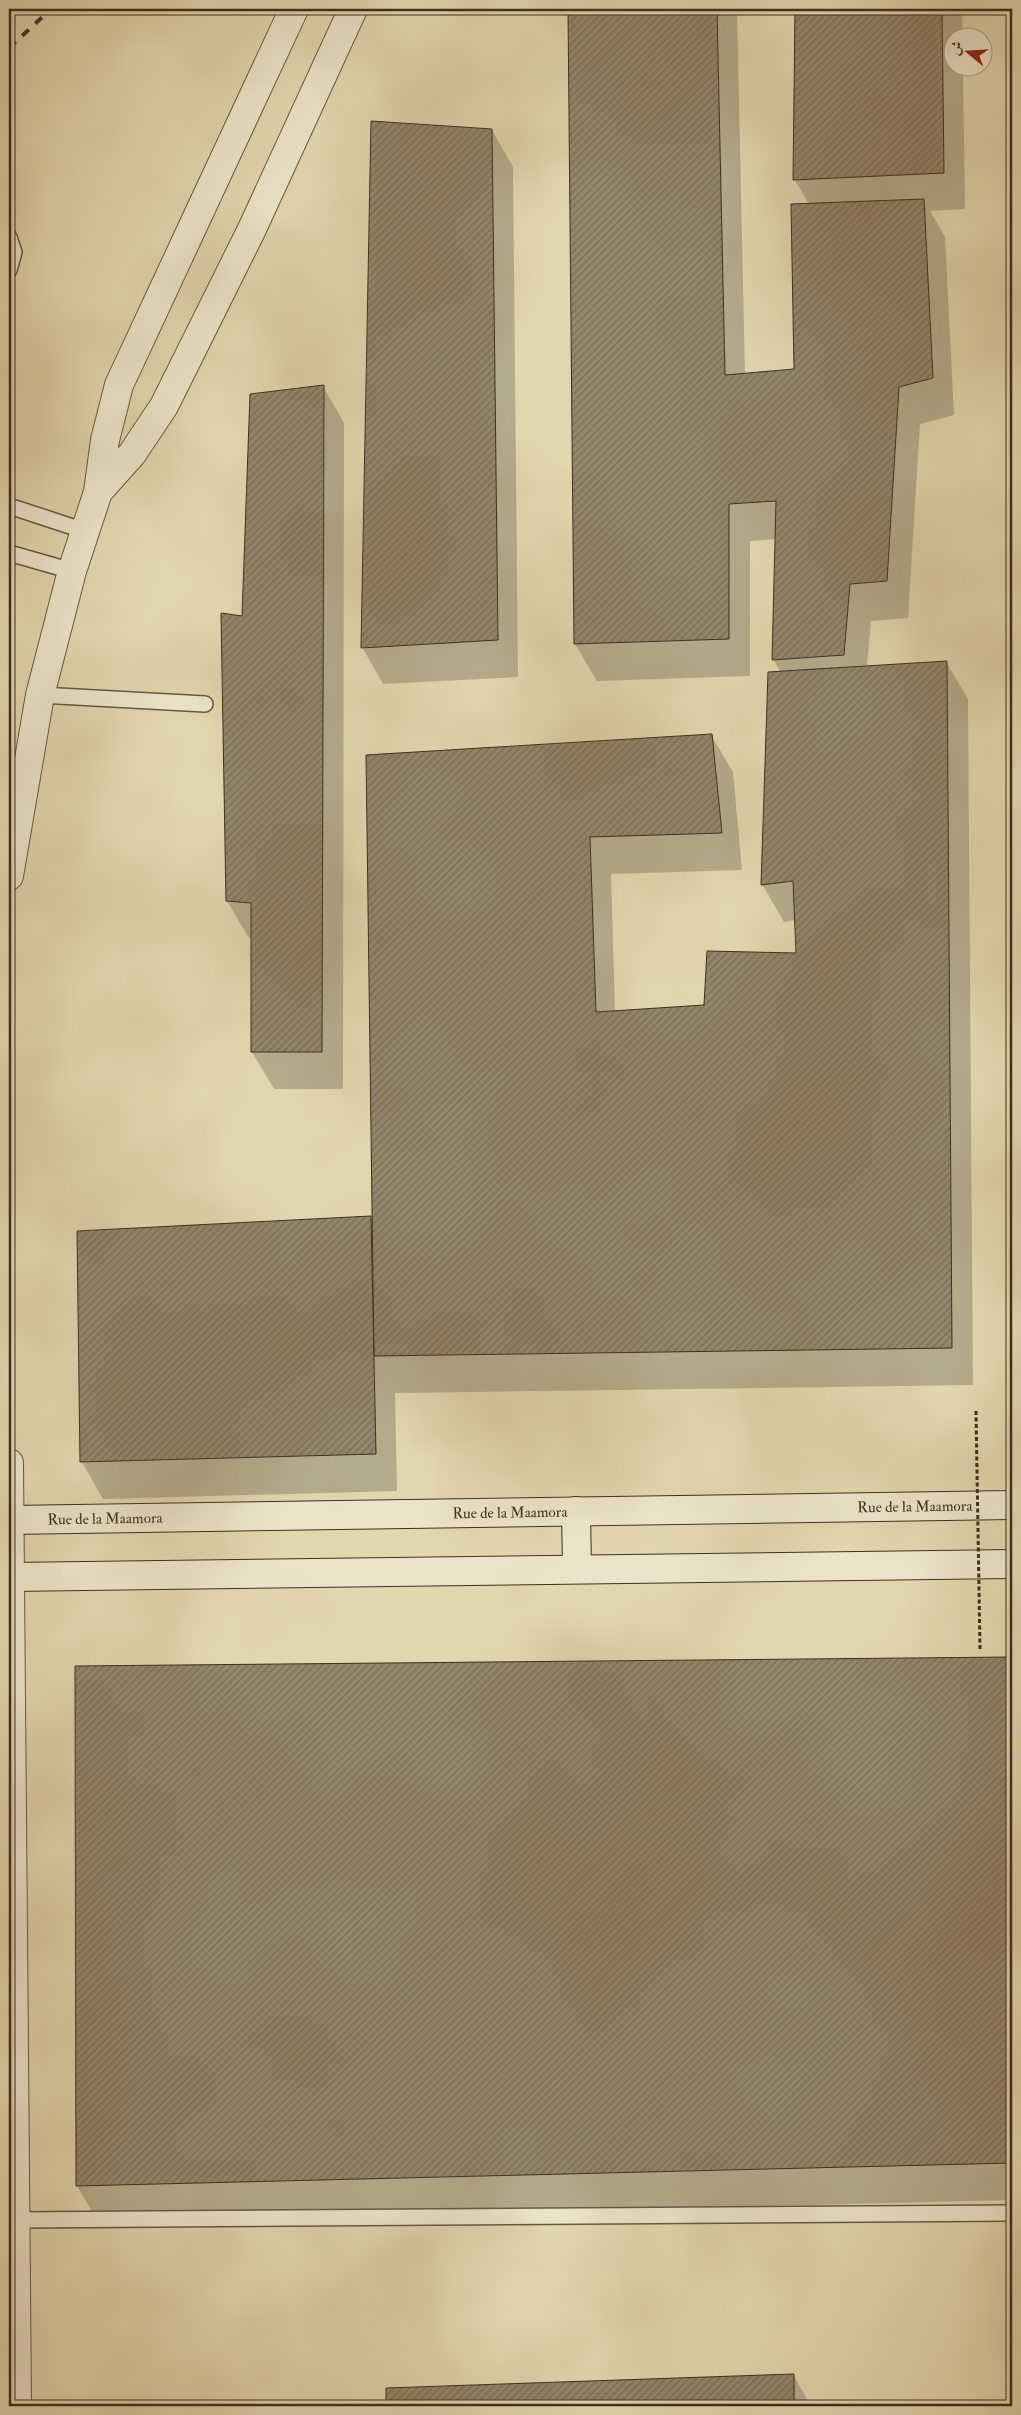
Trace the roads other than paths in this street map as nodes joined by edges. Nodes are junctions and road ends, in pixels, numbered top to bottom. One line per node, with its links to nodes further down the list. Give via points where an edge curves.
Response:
1 (294, 9): 5 (street, via 119,386 105,440)
2 (353, 9): 5 (street, via 252,229 164,406 132,454)
3 (9, 237): 4 (lane, via 14,252)
4 (9, 270)
5 (98, 492): 7 (street)
6 (9, 506): 7 (lane)
7 (85, 531): 9 (street)
8 (9, 553): 9 (lane)
9 (72, 571): 10 (street)
10 (40, 695): 11 (lane); 12 (street)
11 (205, 704)
12 (9, 876)
13 (9, 1463): 16 (street)
14 (1012, 1504): 15 (street, Rue de la Maamora)
15 (576, 1511): 16 (street, Rue de la Maamora); 18 (street)
16 (9, 1520): 19 (street)
17 (1012, 1564): 18 (street)
18 (577, 1569): 19 (street)
19 (9, 1577): 21 (street)
20 (1012, 2213): 21 (lane)
21 (17, 2220): 22 (street)
22 (17, 2406)

